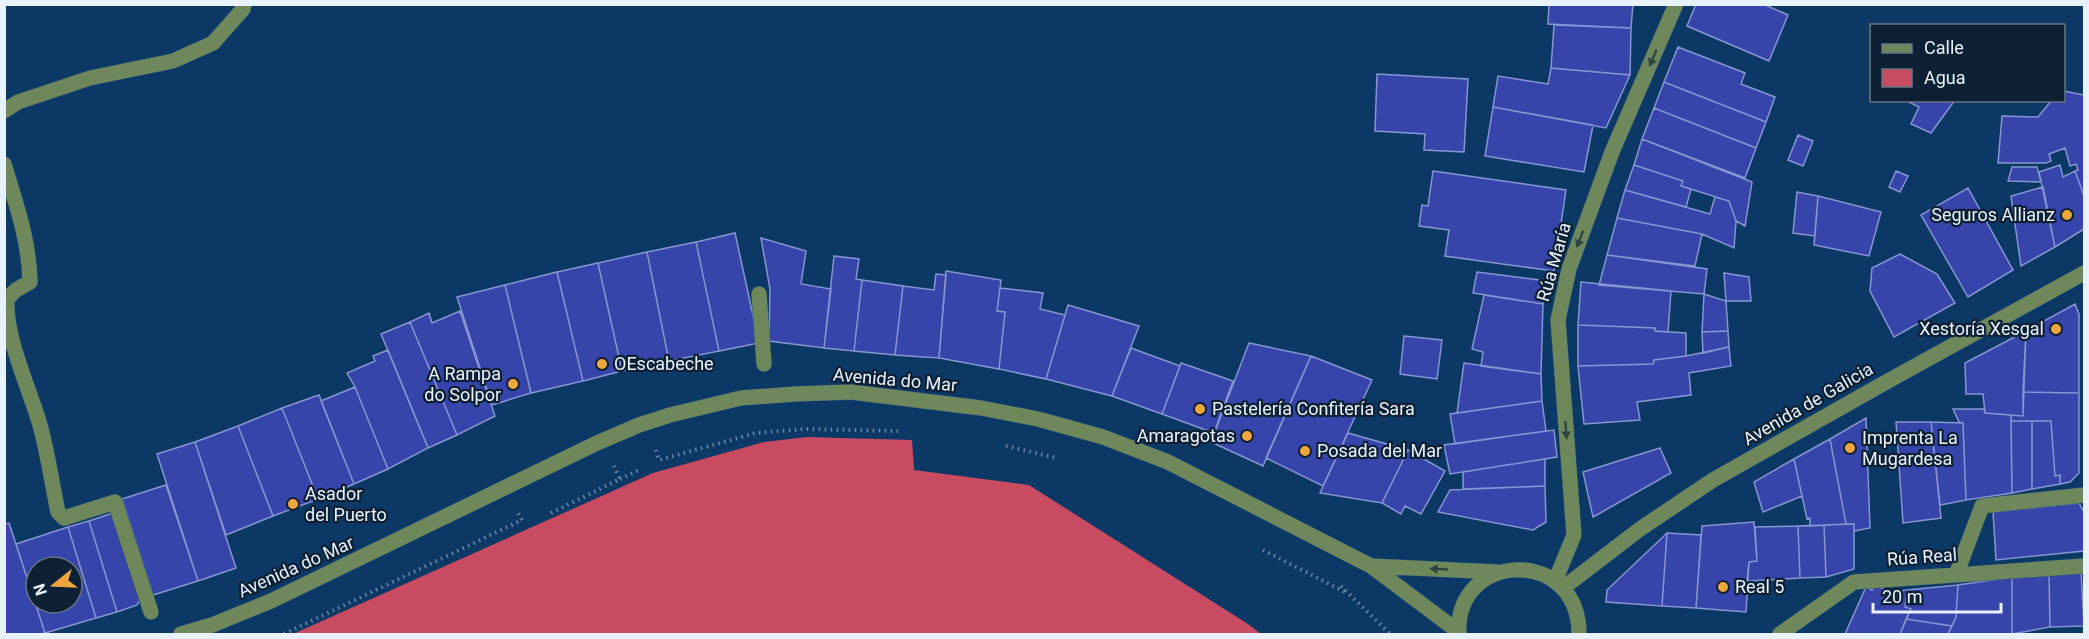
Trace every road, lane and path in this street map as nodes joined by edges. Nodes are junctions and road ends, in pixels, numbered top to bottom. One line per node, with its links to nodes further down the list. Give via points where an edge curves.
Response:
1 (244, 4): 3 (street, via 213,43 173,60 90,78 18,102)
2 (1676, 4): 24 (street, Rúa María, one-way to 24, via 1612,152 1569,268 1560,309 1574,535)
3 (4, 111)
4 (4, 164): 26 (street, via 30,255 30,282 7,299 6,311 40,426 58,512 64,518 115,502)
5 (2085, 273): 24 (street, Avenida de Galicia, via 1713,480)
6 (759, 294): 7 (street)
7 (764, 364)
8 (908, 431): 10 (path, via 805,429 756,433 659,460)
9 (1000, 445): 11 (path)
10 (655, 448)
11 (1068, 461)
12 (613, 463): 14 (path)
13 (641, 469): 14 (path)
14 (620, 479): 17 (path)
15 (2085, 495): 22 (street, via 1982,506)
16 (527, 507): 29 (path, via 518,512 522,520)
17 (551, 513)
18 (1263, 550): 25 (path)
19 (1371, 566): 21 (street, Avenida do Mar, one-way to 19); 27 (street, Avenida do Mar); 28 (street, Avenida do Mar, via 1168,462 1103,437 981,408 851,392 795,394 741,398 639,425 271,601)
20 (2085, 566): 22 (street, Rúa Real)
21 (1497, 572): 24 (street, Avenida do Mar, via 1537,571); 27 (street, via 1469,596 1461,613)
22 (1956, 574): 32 (street, Rúa Real, via 1854,582)
23 (1338, 583): 25 (path)
24 (1559, 584): 31 (street, via 1576,610)
25 (1349, 594): 30 (path)
26 (152, 612)
27 (1459, 633)
28 (181, 634)
29 (284, 634)
30 (1390, 634)
31 (1579, 634)
32 (1780, 634)

